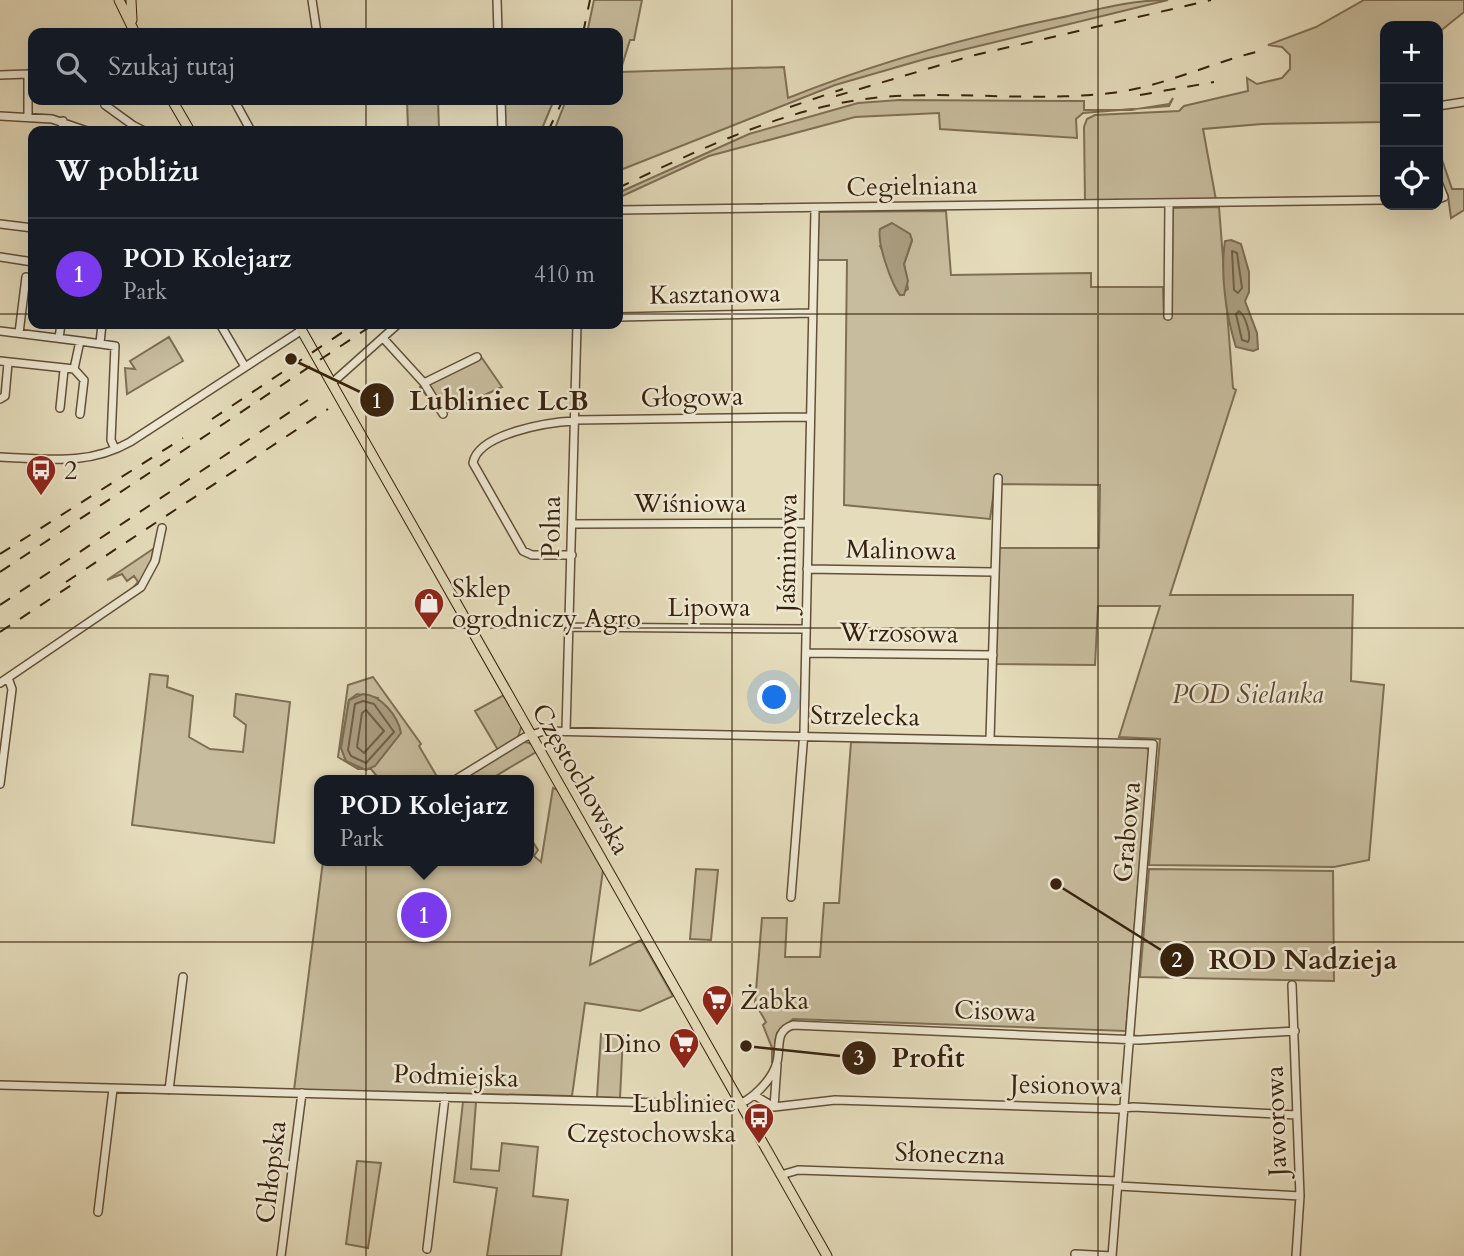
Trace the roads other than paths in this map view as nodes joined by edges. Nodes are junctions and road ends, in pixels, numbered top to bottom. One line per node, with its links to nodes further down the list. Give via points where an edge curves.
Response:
1 (119, 0): 5 (main road)
2 (131, 0): 6 (main road)
3 (312, 0): 7 (street)
4 (497, 0): 8 (street)
5 (133, 28)
6 (134, 28)
7 (316, 28)
8 (498, 28)
9 (28, 73): 10 (street)
10 (0, 75)
11 (1464, 103): 17 (street)
12 (29, 105): 19 (street)
13 (105, 105): 23 (street)
14 (175, 105): 24 (main road)
15 (237, 105): 25 (street)
16 (501, 105): 26 (street)
17 (1443, 105)
18 (0, 116): 19 (street)
19 (28, 116): 20 (street)
20 (63, 121): 21 (street); 22 (street)
21 (62, 126)
22 (75, 126)
23 (129, 126)
24 (187, 126)
25 (248, 126)
26 (502, 126)
27 (1380, 200): 28 (street, Cegielniana)
28 (1169, 203): 29 (street, Cegielniana); 37 (street)
29 (815, 209): 30 (street, Cegielniana); 36 (street, Jaśminowa)
30 (623, 210)
31 (0, 224): 32 (street)
32 (28, 227)
33 (0, 257): 34 (street)
34 (28, 261)
35 (26, 277): 47 (street)
36 (813, 313): 38 (street, Kasztanowa); 63 (street, Jaśminowa)
37 (1168, 316)
38 (623, 317)
39 (60, 329): 48 (street)
40 (101, 329): 51 (street)
41 (223, 329): 54 (street)
42 (297, 329): 54 (street)
43 (301, 329): 57 (main road, Częstochowska)
44 (393, 329): 49 (street)
45 (577, 329): 64 (street, Polna)
46 (0, 331): 47 (street)
47 (19, 333): 48 (street)
48 (59, 338): 50 (street)
49 (383, 338): 57 (street); 58 (street)
50 (80, 341): 51 (street); 55 (street)
51 (100, 343): 65 (street, via 116,347 111,440)
52 (477, 357): 58 (street)
53 (4, 362): 56 (street); 59 (street, via 5,396)
54 (244, 365): 65 (street)
55 (74, 369): 56 (street); 61 (street, via 84,380)
56 (64, 370): 60 (street)
57 (332, 383): 81 (main road, Częstochowska)
58 (424, 383): 62 (street)
59 (0, 399)
60 (60, 408)
61 (80, 414)
62 (443, 414)
63 (810, 417): 64 (street, Głogowa); 68 (street, Jaśminowa)
64 (575, 421): 69 (street, Polna); 71 (street, Głogowa, via 521,429 481,449 473,463 523,551)
65 (115, 449): 66 (street, via 66,460)
66 (0, 457)
67 (998, 478): 73 (street, Malinowa)
68 (808, 523): 69 (street, Wiśniowa); 72 (street, Jaśminowa)
69 (572, 524): 71 (street, Polna)
70 (162, 528): 78 (street, via 155,561 141,587)
71 (572, 555): 74 (street, Polna)
72 (807, 569): 73 (street, Malinowa); 75 (street, Jaśminowa)
73 (994, 572): 77 (street, Malinowa)
74 (570, 627): 75 (street, Lipowa); 80 (street, Polna)
75 (806, 629): 76 (street, Jaśminowa)
76 (806, 653): 77 (street, Wrzosowa); 82 (street, Jaśminowa)
77 (993, 655): 83 (street, Malinowa)
78 (8, 678): 79 (street); 86 (street, via 12,689)
79 (0, 683)
80 (566, 731): 81 (street, Strzelecka); 82 (street, Strzelecka)
81 (532, 734): 85 (street); 99 (main road, Częstochowska)
82 (804, 735): 83 (street, Strzelecka); 87 (street, Jaśminowa)
83 (990, 739): 84 (street, Strzelecka)
84 (1154, 746): 91 (street, Grabowa)
85 (463, 775)
86 (0, 784)
87 (791, 897)
88 (183, 977): 95 (street)
89 (1292, 985): 90 (street, Jaworowa)
90 (1295, 1031): 91 (street, Cisowa); 102 (street, Jaworowa)
91 (1130, 1039): 92 (street, Cisowa, via 793,1025 779,1035); 101 (street, Grabowa)
92 (777, 1064): 97 (street, Cisowa); 100 (street)
93 (0, 1085): 94 (street, Podmiejska)
94 (113, 1088): 95 (street, Podmiejska); 106 (street)
95 (169, 1090): 96 (street, Podmiejska)
96 (302, 1093): 98 (street, Podmiejska); 109 (street, Chłopska)
97 (754, 1095): 99 (street, Cisowa); 100 (street)
98 (445, 1097): 99 (street, Podmiejska); 107 (street)
99 (742, 1104): 103 (main road, Częstochowska)
100 (774, 1107): 101 (street, Jesionowa, via 835,1100)
101 (1125, 1108): 102 (street, Jesionowa); 104 (street, Grabowa)
102 (1297, 1115): 105 (street, Jaworowa)
103 (781, 1175): 104 (street, Słoneczna, via 798,1170); 110 (main road, Częstochowska)
104 (1118, 1183): 105 (street, Słoneczna); 111 (street, Grabowa)
105 (1300, 1196): 112 (street, Jaworowa)
106 (98, 1212)
107 (427, 1249)
108 (1075, 1254): 111 (street)
109 (281, 1256)
110 (827, 1256)
111 (1112, 1256)
112 (1296, 1256)

